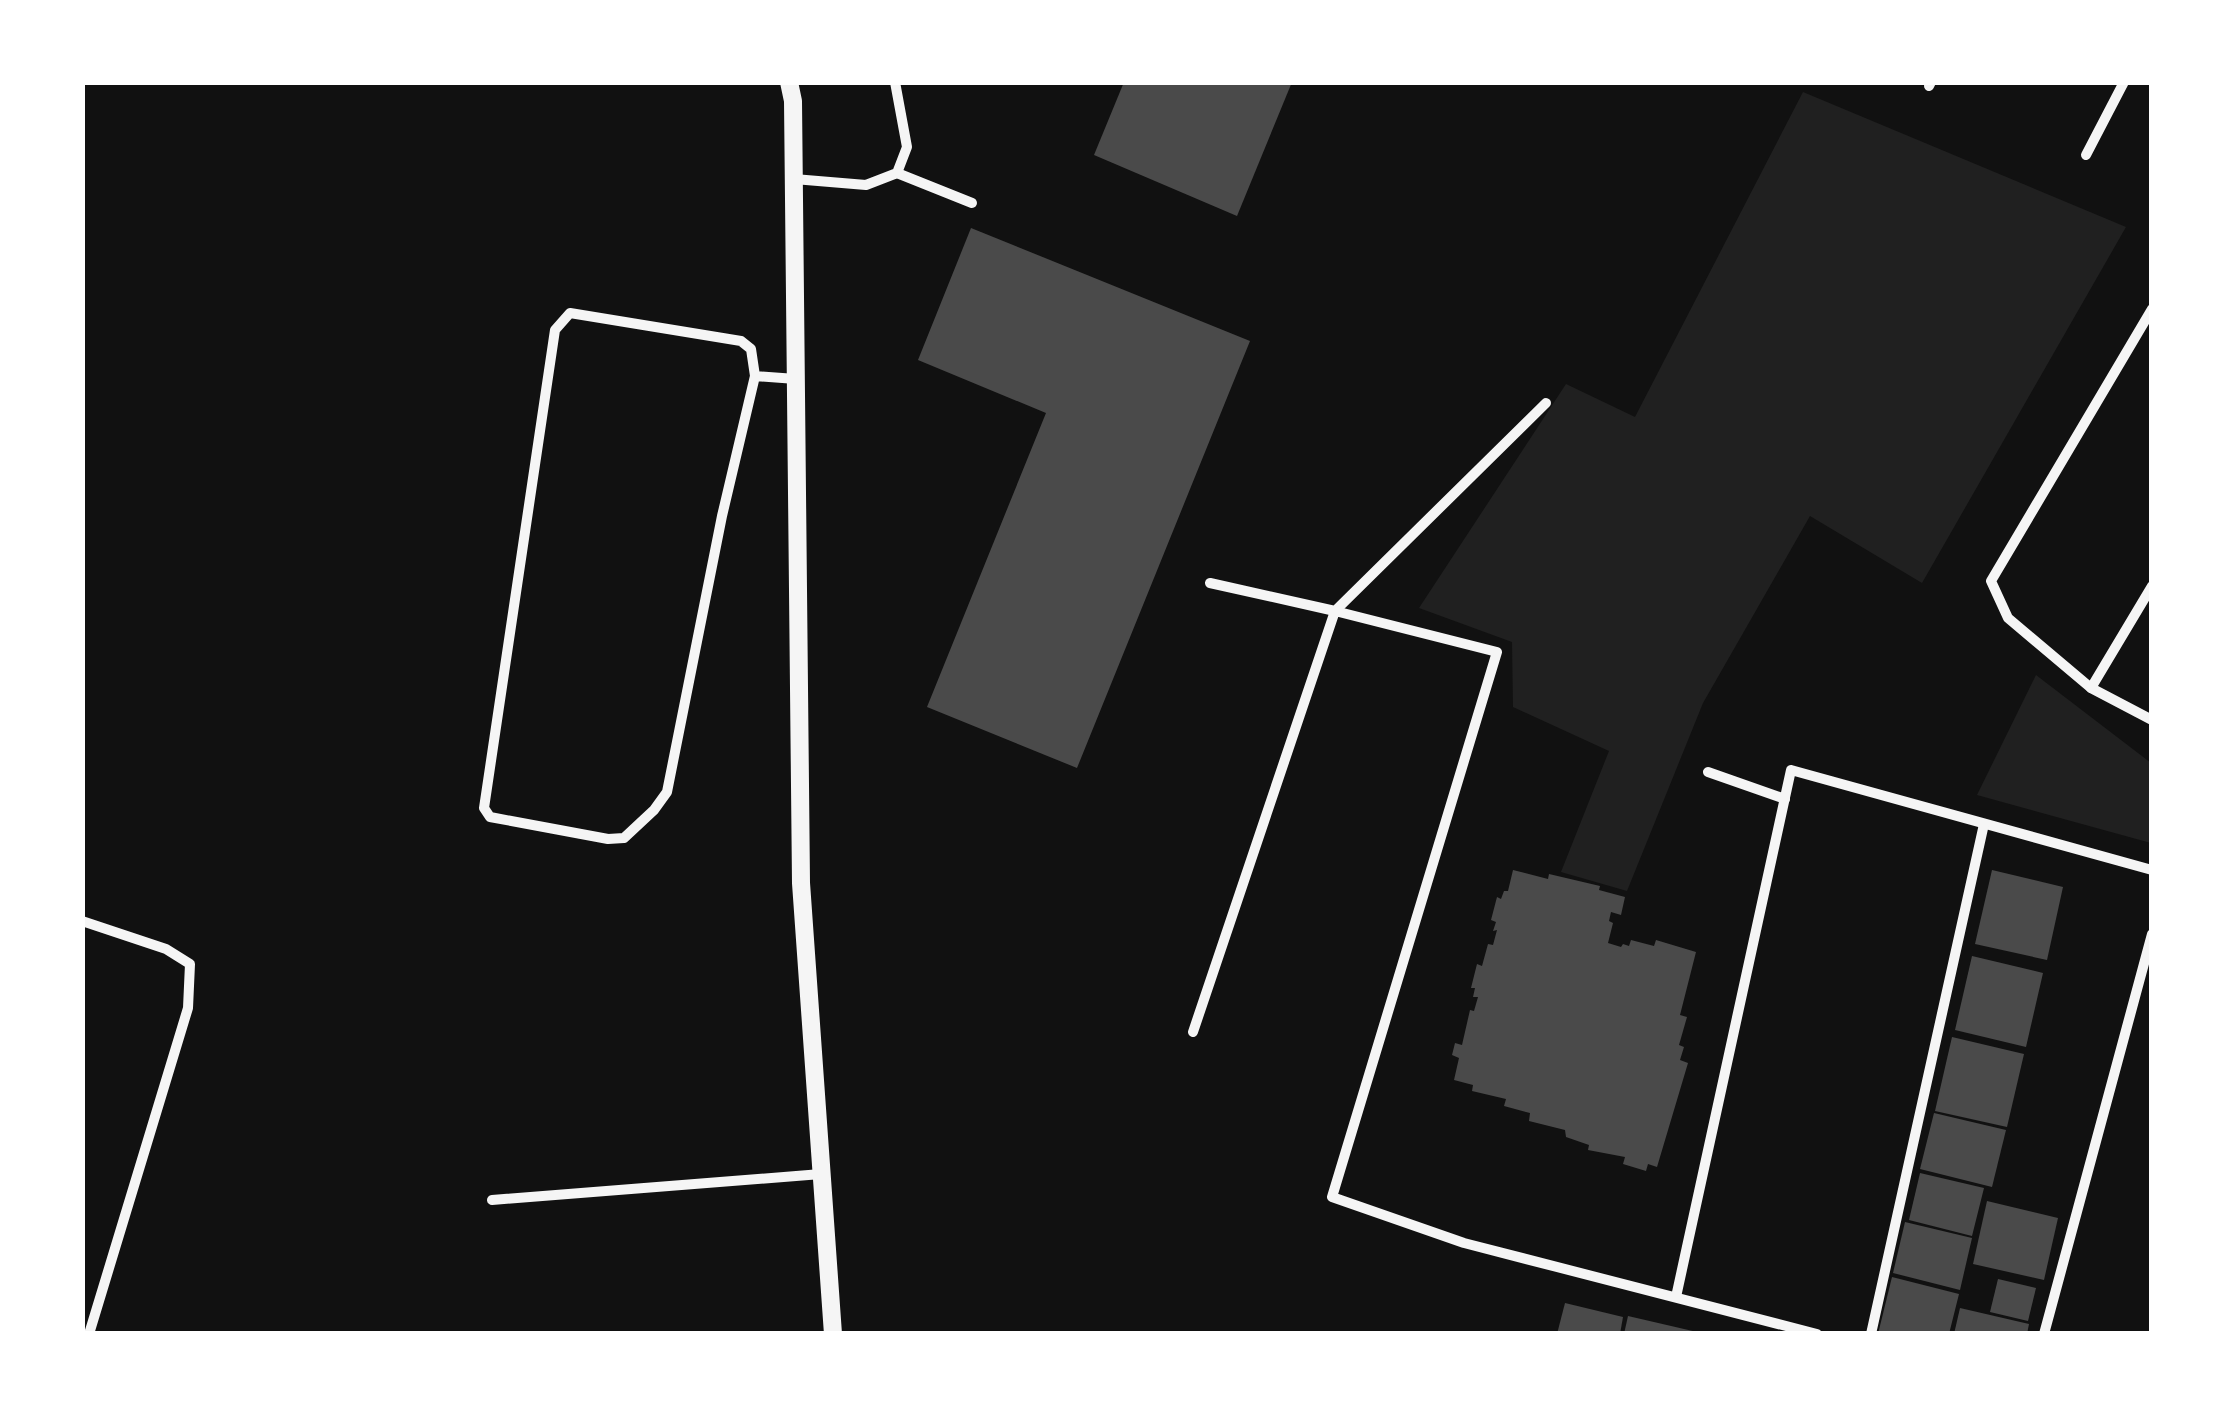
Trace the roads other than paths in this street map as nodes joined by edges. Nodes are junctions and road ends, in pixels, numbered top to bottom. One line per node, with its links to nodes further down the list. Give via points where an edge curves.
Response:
1 (790, 82): 6 (street)
2 (895, 82): 5 (street, via 907,146)
3 (2124, 82): 4 (street)
4 (2086, 155)
5 (897, 173): 6 (street, via 866,185); 7 (street)
6 (794, 178): 10 (street)
7 (972, 203)
8 (2152, 309): 15 (street, via 1992,581 2008,618)
9 (754, 376): 9 (street, via 752,350 741,341 570,313 556,330 484,808 490,816 624,838 667,792); 10 (street)
10 (796, 378): 24 (street, via 801,883)
11 (1546, 403): 14 (street)
12 (1210, 584): 14 (street)
13 (2152, 586): 15 (street)
14 (1336, 611): 23 (street); 26 (street, via 1496,652 1332,1197 1464,1243)
15 (2091, 688): 16 (street)
16 (2152, 720)
17 (1708, 772): 18 (street)
18 (1785, 798): 19 (street, via 1791,770); 26 (street)
19 (1984, 824): 20 (street); 30 (street)
20 (2152, 870)
21 (82, 921): 27 (street, via 166,949 190,964 188,1008)
22 (2152, 934): 31 (street)
23 (1193, 1032)
24 (822, 1174): 25 (street); 28 (street)
25 (492, 1200)
26 (1676, 1297): 29 (street)
27 (90, 1334)
28 (833, 1334)
29 (1816, 1334)
30 (1871, 1334)
31 (2044, 1334)

